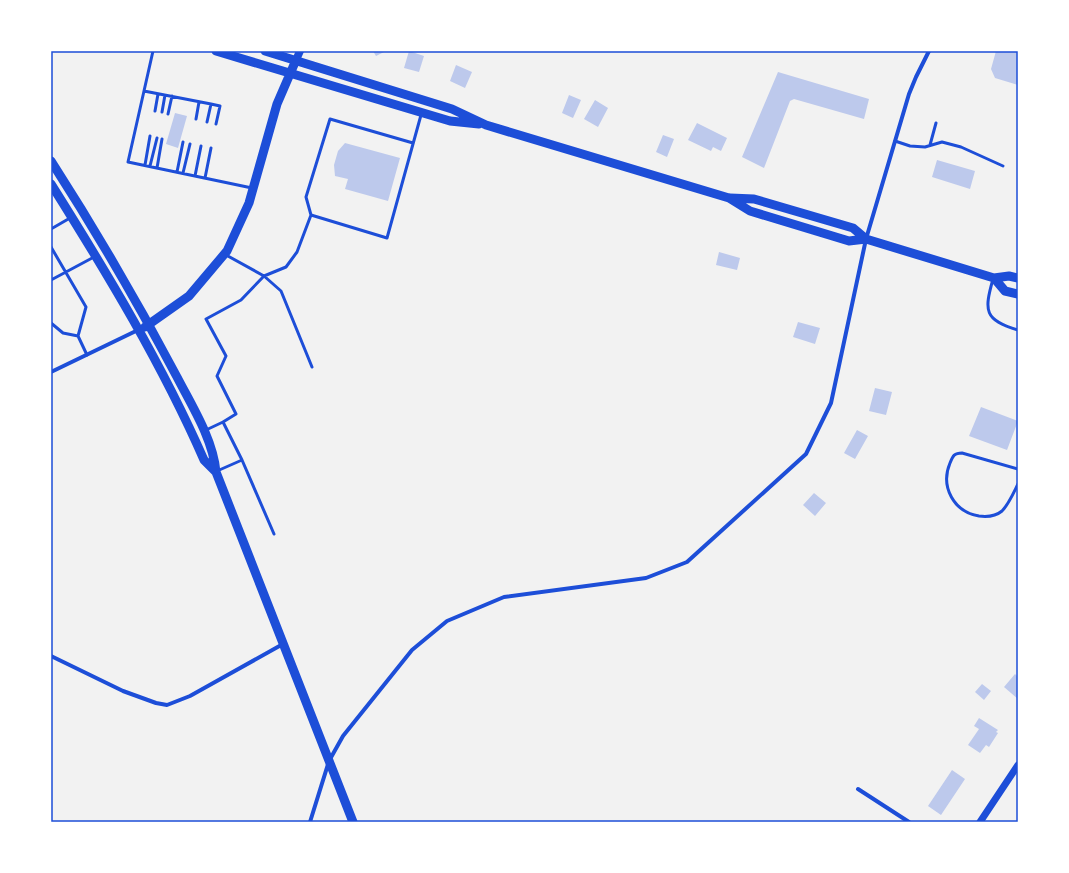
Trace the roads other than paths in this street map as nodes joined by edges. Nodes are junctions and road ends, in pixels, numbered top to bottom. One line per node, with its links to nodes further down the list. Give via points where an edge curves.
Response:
1 (154, 51): 8 (lane)
2 (216, 51): 7 (main road)
3 (265, 51): 6 (main road)
4 (300, 51): 6 (main road)
5 (930, 51): 26 (street, via 916,77)
6 (296, 60): 7 (main road); 22 (main road, via 452,109)
7 (290, 74): 16 (main road); 43 (main road, via 276,104)
8 (144, 91): 9 (lane); 34 (lane, via 128,162)
9 (158, 94): 10 (lane); 14 (lane)
10 (165, 95): 11 (lane); 15 (lane)
11 (172, 96): 12 (lane); 17 (lane)
12 (199, 102): 13 (lane); 18 (lane)
13 (212, 104): 19 (lane); 21 (lane, via 220,106)
14 (155, 111)
15 (162, 112)
16 (422, 113): 22 (main road, via 450,121); 28 (lane)
17 (168, 114)
18 (196, 119)
19 (207, 122)
20 (936, 123): 30 (lane)
21 (216, 124)
22 (486, 125): 44 (main road)
23 (150, 136): 34 (lane)
24 (157, 138): 35 (lane)
25 (162, 139): 37 (lane)
26 (895, 141): 30 (lane, via 910,146); 48 (street)
27 (183, 142): 38 (lane)
28 (413, 143): 45 (lane, via 387,238); 45 (lane, via 330,120 306,197)
29 (190, 144): 39 (lane)
30 (930, 145): 36 (lane, via 942,142 961,147)
31 (201, 146): 40 (lane)
32 (211, 148): 41 (lane)
33 (51, 161): 59 (main road)
34 (145, 165): 35 (lane)
35 (150, 166): 37 (lane)
36 (1003, 166)
37 (157, 168): 38 (lane)
38 (177, 172): 39 (lane)
39 (183, 173): 40 (lane)
40 (195, 176): 41 (lane)
41 (205, 178): 43 (lane)
42 (51, 184): 46 (main road)
43 (253, 188): 50 (main road, via 239,226)
44 (729, 198): 48 (main road, via 754,199 853,228); 48 (main road, via 750,211 842,239)
45 (311, 215): 53 (lane, via 297,252 286,267)
46 (72, 217): 47 (lane); 51 (main road)
47 (51, 229)
48 (866, 239): 54 (main road); 75 (street, via 831,403 806,454 687,562 646,578 504,597 447,621 412,650 343,736)
49 (51, 247): 52 (lane)
50 (224, 254): 53 (lane); 59 (main road, via 188,296)
51 (96, 256): 52 (lane); 60 (main road)
52 (65, 272): 56 (lane); 62 (lane, via 86,307)
53 (264, 276): 64 (lane, via 281,291); 66 (lane, via 241,300 206,319 226,356 217,376 236,414)
54 (994, 278): 55 (main road); 57 (main road, via 1005,290); 61 (lane, via 987,301 989,314 995,321)
55 (1018, 278)
56 (51, 280)
57 (1018, 294)
58 (51, 323): 62 (lane, via 63,333)
59 (149, 324): 60 (main road); 67 (main road)
60 (138, 330): 63 (street); 70 (main road, via 174,396 204,460)
61 (1018, 330)
62 (78, 336): 63 (lane)
63 (87, 355): 65 (street)
64 (312, 366)
65 (51, 372)
66 (223, 422): 67 (lane); 68 (lane)
67 (204, 431): 70 (main road, via 215,457)
68 (242, 460): 70 (lane); 72 (lane)
69 (1018, 469): 71 (lane, via 956,453 946,478 952,499 959,506 971,514 986,517 1003,510)
70 (216, 472): 73 (main road)
71 (1018, 484)
72 (274, 534)
73 (283, 644): 74 (street, via 190,696 167,705 123,691); 75 (main road)
74 (51, 656)
75 (329, 761): 79 (street); 80 (main road)
76 (1018, 765): 77 (street)
77 (1015, 776): 82 (street)
78 (858, 789): 81 (street)
79 (310, 822)
80 (354, 822)
81 (909, 822)
82 (980, 822)

